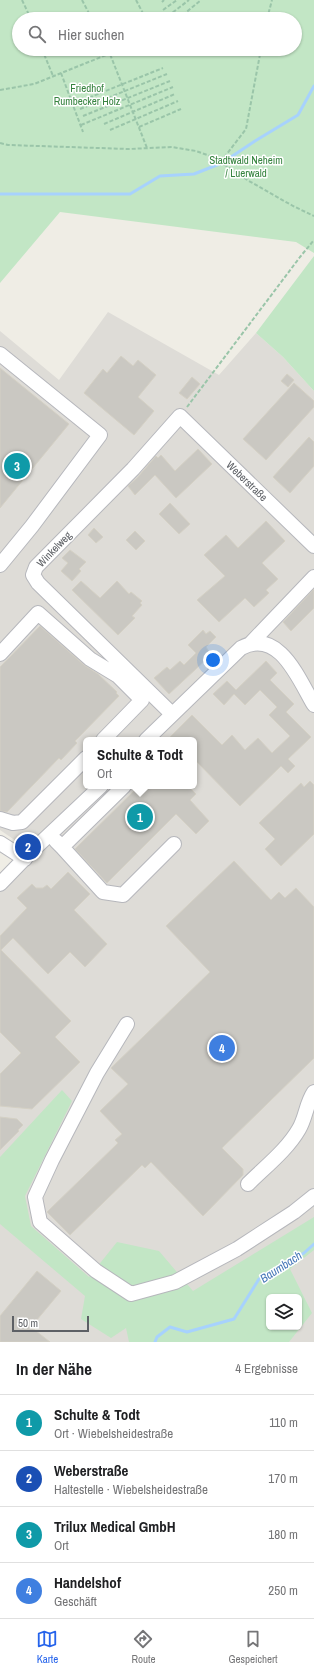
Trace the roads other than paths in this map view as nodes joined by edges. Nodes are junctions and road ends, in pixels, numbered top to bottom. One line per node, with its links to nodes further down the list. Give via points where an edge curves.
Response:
1 (0, 354): 4 (street, via 100,435)
2 (180, 416): 3 (street, Weberstraße); 9 (street, Winkelweg, via 33,573 38,583)
3 (314, 546)
4 (0, 565)
5 (314, 577): 6 (street)
6 (250, 644): 8 (street, via 261,643 275,648 288,661); 9 (street, via 242,648)
7 (0, 654): 10 (street, via 38,613 90,659 118,676 142,700)
8 (314, 705)
9 (172, 714): 11 (street)
10 (107, 737)
11 (149, 737)
12 (83, 763): 15 (street, via 22,822 13,823)
13 (98, 789): 16 (street)
14 (121, 789): 19 (street)
15 (0, 819)
16 (50, 835): 19 (street); 20 (street)
17 (0, 843): 20 (street)
18 (174, 844): 19 (street, via 123,895 103,892)
19 (62, 847)
20 (24, 859): 21 (street)
21 (0, 884)
22 (127, 1024): 25 (street, via 97,1073 35,1197 40,1222 96,1272 131,1294 175,1282 237,1249)
23 (314, 1092): 24 (street, via 296,1134)
24 (248, 1184)
25 (314, 1196)

